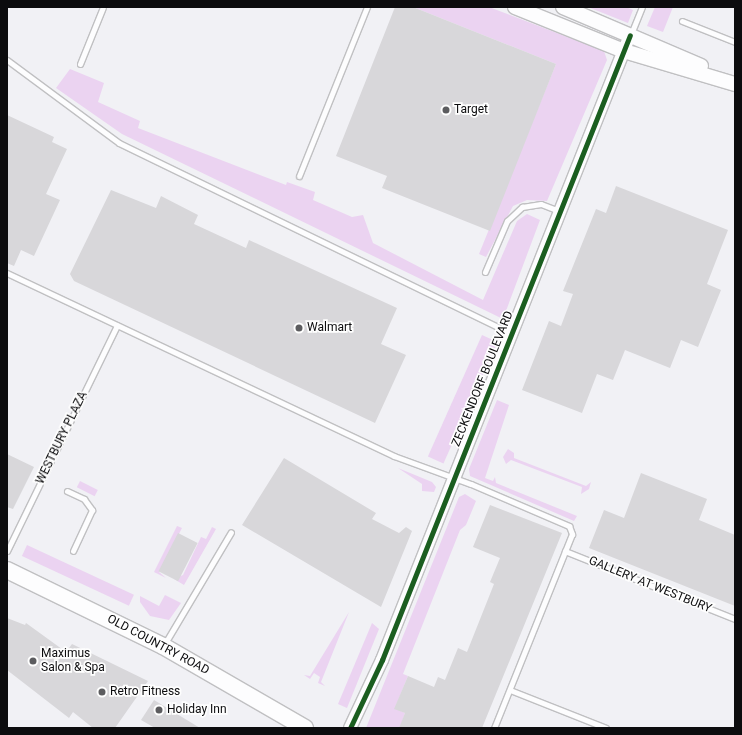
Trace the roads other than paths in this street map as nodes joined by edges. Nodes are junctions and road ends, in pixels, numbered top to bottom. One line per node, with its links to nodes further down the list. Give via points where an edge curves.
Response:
1 (103, 7): 11 (lane)
2 (366, 7): 13 (lane)
3 (515, 7): 9 (main road)
4 (563, 7): 7 (main road)
5 (642, 7): 7 (lane)
6 (682, 21): 8 (lane)
7 (630, 35): 9 (street, ZECKENDORF BOULEVARD); 12 (main road)
8 (735, 42)
9 (624, 51): 12 (main road); 14 (street, ZECKENDORF BOULEVARD)
10 (7, 60): 18 (lane, via 119,143)
11 (80, 64)
12 (735, 83)
13 (299, 176)
14 (560, 211): 15 (lane, via 541,204 522,207 507,221); 18 (street, ZECKENDORF BOULEVARD)
15 (485, 272)
16 (7, 274): 17 (lane)
17 (117, 325): 19 (lane, via 394,456); 22 (lane, WESTBURY PLAZA)
18 (512, 334): 19 (street, ZECKENDORF BOULEVARD)
19 (454, 478): 24 (lane, via 566,524 572,534); 30 (street, ZECKENDORF BOULEVARD, via 382,660)
20 (67, 491): 23 (lane, via 84,499 92,510)
21 (231, 532): 27 (lane)
22 (7, 551)
23 (73, 551)
24 (565, 551): 26 (lane, GALLERY AT WESTBURY); 28 (lane)
25 (7, 570): 27 (main road, OLD COUNTRY ROAD)
26 (735, 619)
27 (163, 646): 29 (main road, OLD COUNTRY ROAD)
28 (510, 690): 31 (lane); 32 (lane)
29 (305, 728)
30 (350, 728)
31 (494, 728)
32 (606, 728)

